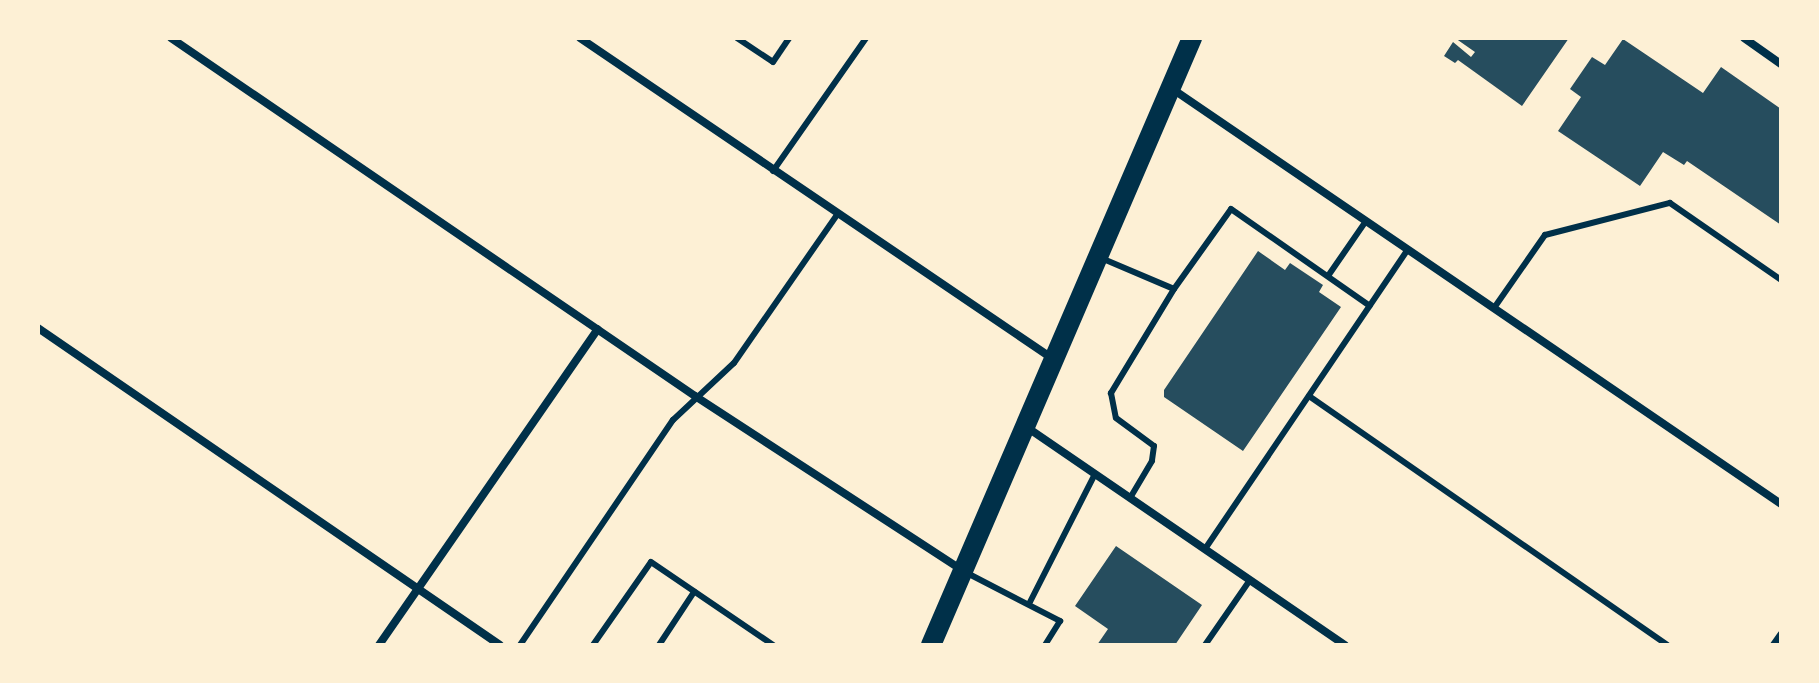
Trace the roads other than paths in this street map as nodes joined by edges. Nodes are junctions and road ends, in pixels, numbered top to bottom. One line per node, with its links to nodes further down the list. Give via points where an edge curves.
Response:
1 (171, 38): 21 (street)
2 (580, 38): 10 (street)
3 (737, 38): 4 (lane, via 773,62)
4 (789, 38)
5 (866, 38): 10 (lane)
6 (1192, 38): 9 (main road)
7 (1744, 38): 8 (street)
8 (1781, 64)
9 (1170, 88): 12 (street); 14 (main road)
10 (773, 171): 11 (street)
11 (837, 215): 22 (street); 23 (lane, via 734,363)
12 (1366, 221): 13 (street); 15 (lane)
13 (1408, 249): 18 (lane); 19 (street)
14 (1098, 257): 17 (lane); 22 (main road)
15 (1328, 276): 17 (lane, via 1231,209); 18 (lane)
16 (1781, 280): 19 (lane, via 1670,203 1545,235)
17 (1174, 289): 27 (lane, via 1111,393 1116,418 1154,446 1152,461)
18 (1370, 306): 24 (lane)
19 (1494, 308): 28 (street)
20 (38, 328): 32 (street)
21 (598, 329): 23 (street); 32 (street)
22 (1054, 360): 25 (main road)
23 (695, 396): 30 (street); 38 (lane, via 673,420)
24 (1309, 396): 29 (lane); 46 (lane)
25 (1025, 426): 26 (street); 30 (main road)
26 (1095, 474): 27 (street); 34 (lane)
27 (1130, 498): 29 (street)
28 (1781, 504)
29 (1205, 549): 31 (street)
30 (963, 571): 34 (lane); 42 (main road)
31 (1250, 580): 44 (lane); 45 (street)
32 (417, 588): 36 (street); 37 (street)
33 (694, 592): 39 (lane, via 651,562); 40 (lane); 41 (lane)
34 (1030, 602): 43 (lane, via 1060,621)
35 (1781, 635): 47 (street)
36 (379, 645)
37 (500, 645)
38 (520, 645)
39 (593, 645)
40 (659, 645)
41 (773, 645)
42 (931, 645)
43 (1045, 645)
44 (1205, 645)
45 (1345, 645)
46 (1667, 645)
47 (1774, 645)

